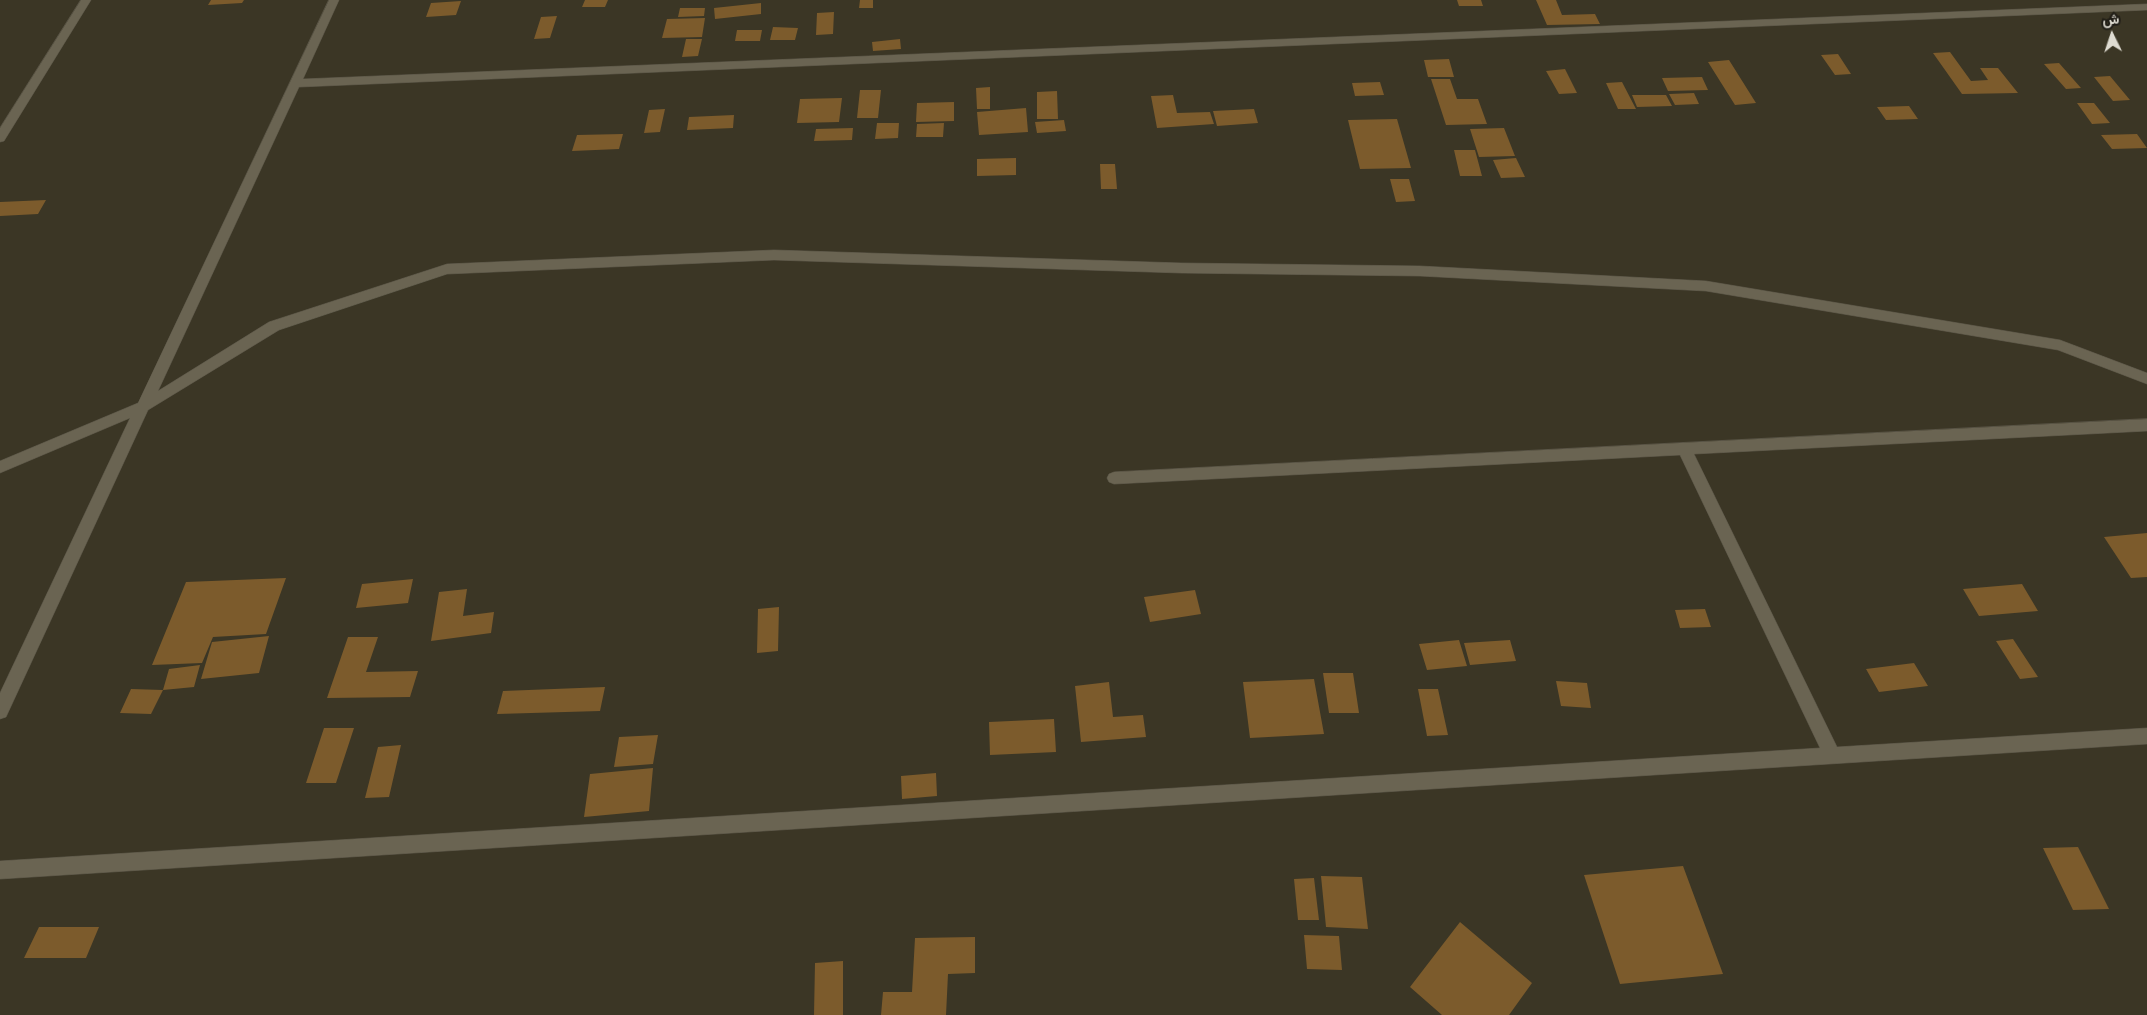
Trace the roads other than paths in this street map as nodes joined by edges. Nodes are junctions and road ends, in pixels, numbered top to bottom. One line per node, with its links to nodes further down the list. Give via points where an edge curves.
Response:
1 (86, 0): 5 (street)
2 (334, 0): 4 (street)
3 (2147, 7): 4 (street)
4 (295, 83): 7 (street)
5 (0, 138)
6 (2147, 379): 7 (street, via 2060,345 1706,286 1420,270 1181,268 774,255 447,269 274,326)
7 (144, 406): 10 (street); 12 (street)
8 (2147, 424): 9 (street)
9 (1684, 449): 11 (street); 14 (street)
10 (0, 467)
11 (1114, 478)
12 (0, 711)
13 (2147, 736): 14 (street)
14 (1832, 756): 15 (street)
15 (0, 870)

